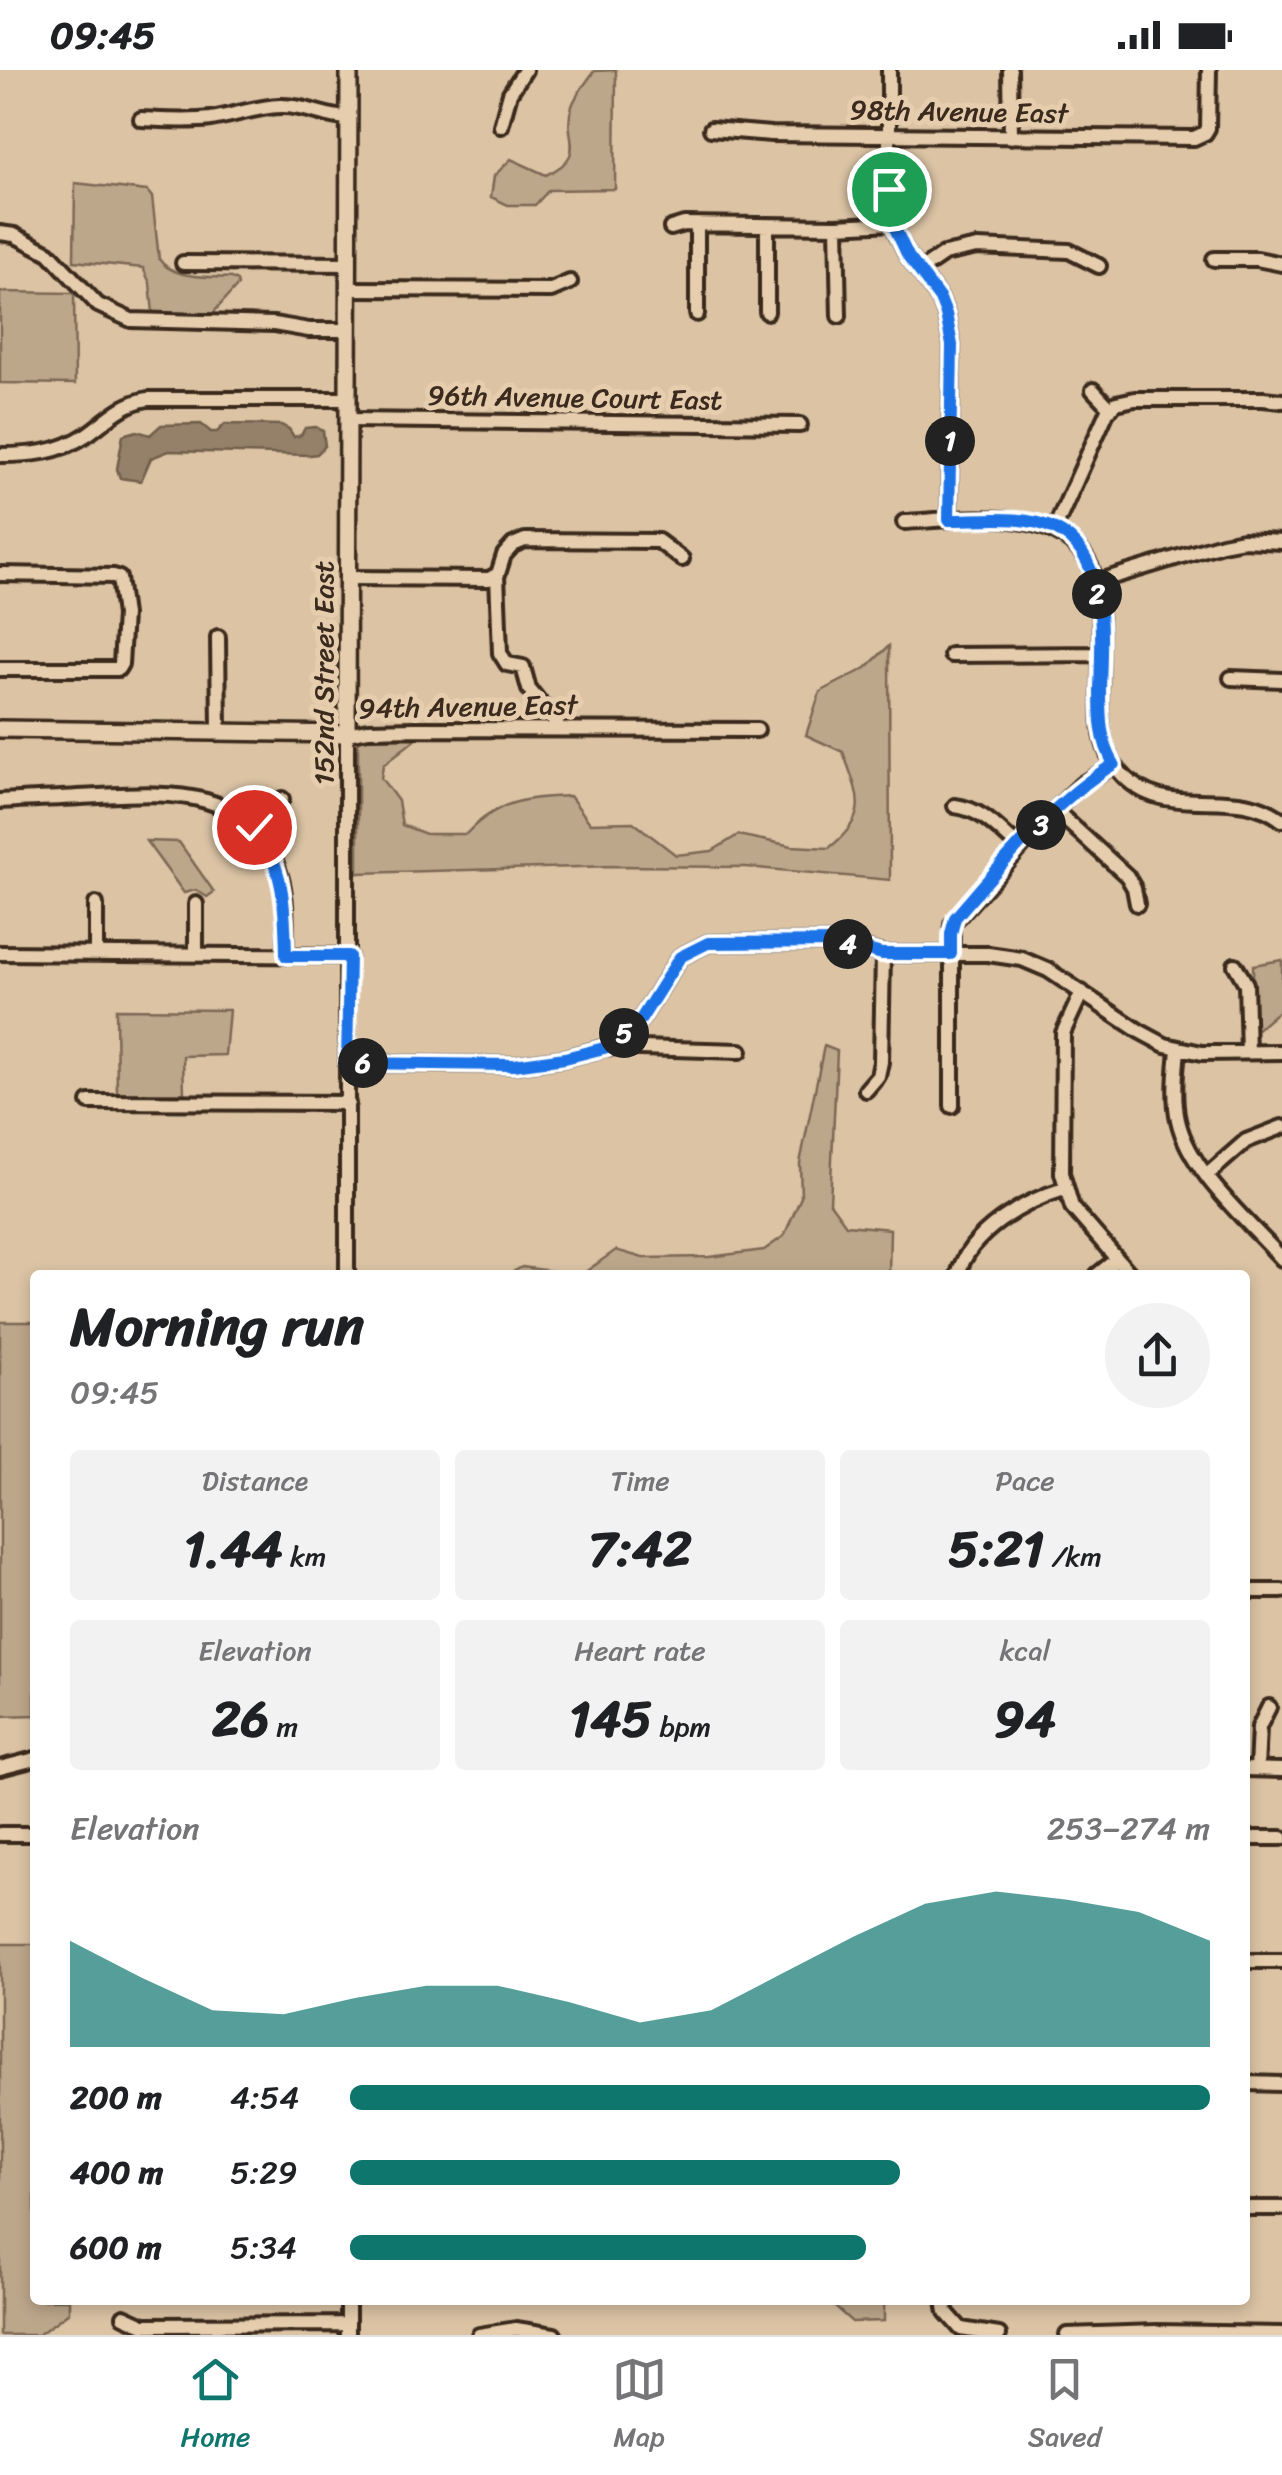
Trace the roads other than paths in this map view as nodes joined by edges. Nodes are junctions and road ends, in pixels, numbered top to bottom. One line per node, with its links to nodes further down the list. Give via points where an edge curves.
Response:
1 (349, 70): 6 (main road, 152nd Street East)
2 (525, 70): 8 (street, via 507,98)
3 (889, 70): 10 (street)
4 (1010, 70): 11 (street)
5 (1209, 70): 11 (street, 98th Avenue East, via 1208,122 1194,138)
6 (349, 118): 7 (street, via 280,106 204,120); 20 (main road, 152nd Street East)
7 (141, 120)
8 (501, 126)
9 (711, 129): 10 (street, 98th Avenue East)
10 (890, 135): 11 (street, 98th Avenue East); 12 (street)
11 (1011, 137)
12 (892, 222): 15 (street); 23 (street)
13 (696, 225): 14 (street); 16 (street); 27 (street)
14 (767, 226): 15 (street); 26 (street)
15 (837, 226): 28 (street)
16 (671, 228)
17 (0, 233): 29 (street, via 49,253 98,305 131,320)
18 (1214, 259): 21 (street)
19 (183, 263): 20 (street)
20 (348, 264): 25 (main road, 152nd Street East)
21 (1282, 264)
22 (1099, 266): 23 (street, via 1070,251 977,247 944,254)
23 (919, 270): 37 (street, via 940,299 952,345)
24 (570, 282): 25 (street, via 551,290)
25 (348, 288): 29 (main road, 152nd Street East)
26 (767, 312)
27 (697, 314)
28 (839, 316)
29 (348, 330): 31 (main road, 152nd Street East)
30 (1092, 390): 33 (street)
31 (348, 399): 34 (main road, 152nd Street East); 36 (street, via 148,398 117,409 58,449)
32 (1282, 402): 33 (street, via 1135,399)
33 (1110, 408): 39 (street)
34 (348, 420): 35 (street, 96th Avenue Court East); 44 (main road, 152nd Street East)
35 (800, 425)
36 (0, 455)
37 (949, 520): 38 (street); 39 (street)
38 (904, 522)
39 (1054, 528): 45 (street, via 1082,554)
40 (1282, 542): 45 (street, via 1222,544)
41 (682, 559): 43 (street, via 658,542 525,540 504,555)
42 (0, 574): 49 (street, via 119,578 124,615 118,668)
43 (497, 576): 44 (street); 52 (street, via 500,652 508,664 522,667)
44 (348, 578): 56 (main road, 152nd Street East)
45 (1096, 582): 47 (street)
46 (218, 636): 55 (street)
47 (1100, 654): 48 (street); 57 (street, via 1100,724)
48 (950, 655)
49 (0, 669)
50 (1231, 678): 51 (street)
51 (1282, 680)
52 (560, 728): 54 (street, 94th Avenue East); 56 (street, 94th Avenue East)
53 (0, 729): 55 (main road, 94th Avenue East)
54 (757, 730)
55 (219, 731): 56 (main road, 94th Avenue East)
56 (347, 734): 74 (street, 152nd Street East)
57 (1114, 764): 61 (street); 62 (street, via 1148,795 1253,805)
58 (282, 799): 63 (street)
59 (0, 801): 63 (street, via 150,793 198,798)
60 (955, 806): 64 (street, via 985,817)
61 (1055, 810): 64 (street); 67 (street, via 1127,876)
62 (1282, 820)
63 (254, 827): 73 (street, via 282,885)
64 (1019, 847): 71 (street, via 955,918)
65 (96, 904): 69 (street)
66 (196, 904): 72 (street)
67 (1137, 904)
68 (0, 953): 69 (street)
69 (96, 954): 72 (street)
70 (882, 954): 71 (street); 77 (street, via 839,942 708,943 680,957 641,1019); 83 (street, via 881,1062)
71 (951, 954): 76 (street, via 1022,959); 86 (street)
72 (196, 955): 73 (street)
73 (286, 956): 74 (street)
74 (349, 956): 82 (street, 152nd Street East)
75 (1235, 965): 80 (street, via 1246,984)
76 (1082, 992): 78 (street, via 1154,1040); 89 (street, via 1064,1025 1061,1048)
77 (608, 1047): 79 (street); 82 (street, via 514,1065)
78 (1178, 1048): 80 (street); 88 (street, via 1177,1116)
79 (740, 1051)
80 (1248, 1052): 81 (street)
81 (1282, 1052)
82 (347, 1063): 85 (street, 152nd Street East)
83 (866, 1090)
84 (89, 1102): 85 (street)
85 (348, 1103): 92 (street, 152nd Street East)
86 (952, 1106)
87 (1282, 1127): 88 (street, via 1246,1141)
88 (1207, 1175): 91 (street)
89 (1064, 1189): 90 (street); 93 (street, via 1010,1214 976,1242)
90 (1116, 1259): 94 (street); 95 (street)
91 (1282, 1259)
92 (347, 1270)
93 (960, 1270)
94 (1103, 1270)
95 (1126, 1270)
96 (1250, 1591): 97 (street)
97 (1282, 1591)
98 (1269, 1707): 101 (street)
99 (30, 1759): 100 (street)
100 (0, 1768)
101 (1251, 1769): 102 (street)
102 (1282, 1770)
103 (0, 1834): 104 (street)
104 (30, 1834)
105 (1250, 1838): 106 (street)
106 (1282, 1838)
107 (1282, 1960): 108 (street)
108 (1250, 1961)
109 (1250, 2084): 110 (street)
110 (1282, 2084)
111 (1250, 2208): 112 (street)
112 (1282, 2208)
113 (945, 2306): 119 (street, via 961,2329)
114 (124, 2316): 115 (street, via 144,2324)
115 (348, 2330)
116 (1282, 2334): 120 (street)
117 (479, 2335): 118 (street, via 516,2329)
118 (554, 2335)
119 (999, 2335)
120 (1067, 2335)

